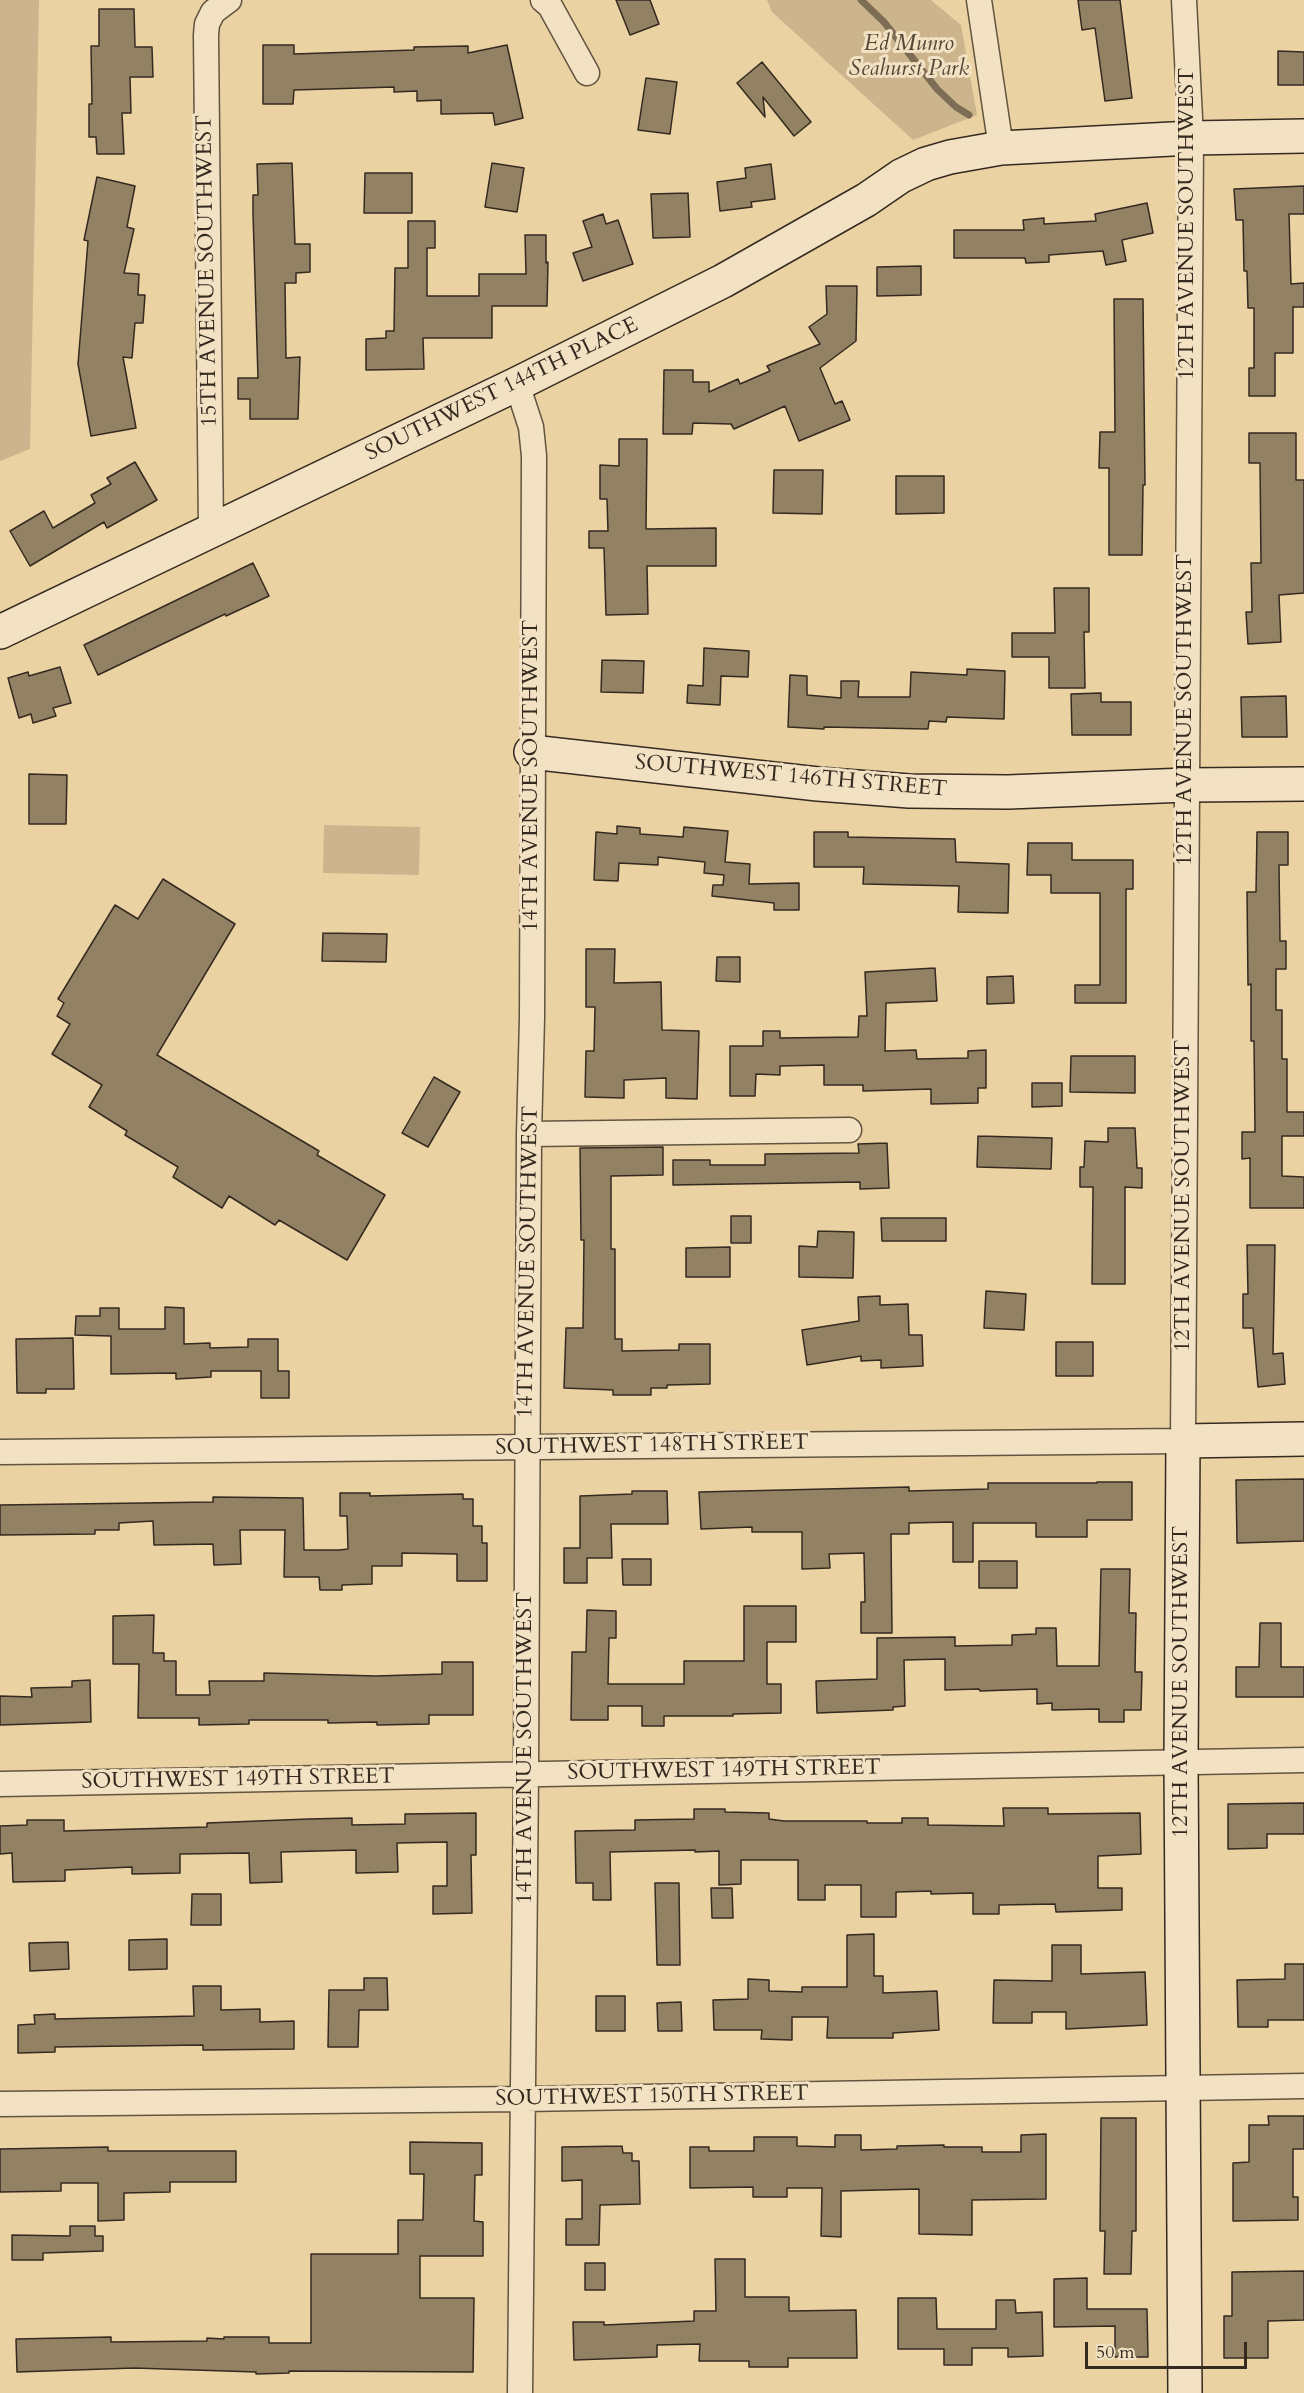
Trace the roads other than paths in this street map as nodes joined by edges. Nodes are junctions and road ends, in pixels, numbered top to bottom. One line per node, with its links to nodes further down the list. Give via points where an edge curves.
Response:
1 (543, 0): 5 (street)
2 (979, 0): 8 (street)
3 (1184, 0): 7 (street, 12TH AVENUE SOUTHWEST)
4 (221, 6): 10 (street, 15TH AVENUE SOUTHWEST, via 207,24 206,34)
5 (587, 73)
6 (1304, 135): 7 (street, SOUTHWEST 144TH PLACE)
7 (1191, 138): 8 (street, SOUTHWEST 144TH PLACE); 14 (street, 12TH AVENUE SOUTHWEST)
8 (1001, 148): 9 (street, SOUTHWEST 144TH PLACE, via 950,157 901,176 723,281)
9 (517, 384): 10 (street, SOUTHWEST 144TH PLACE); 12 (street, 14TH AVENUE SOUTHWEST, via 531,427 534,456)
10 (211, 531): 11 (street, SOUTHWEST 144TH PLACE)
11 (0, 632)
12 (531, 752): 14 (street, SOUTHWEST 146TH STREET, via 909,791 1008,792); 16 (street, 14TH AVENUE SOUTHWEST)
13 (1304, 784): 14 (street, SOUTHWEST 146TH STREET)
14 (1186, 785): 18 (street, 12TH AVENUE SOUTHWEST)
15 (849, 1130): 16 (street)
16 (529, 1134): 19 (street, 14TH AVENUE SOUTHWEST)
17 (1304, 1439): 18 (street, SOUTHWEST 148TH STREET)
18 (1183, 1441): 19 (street, SOUTHWEST 148TH STREET); 22 (street, 12TH AVENUE SOUTHWEST)
19 (527, 1447): 20 (street, SOUTHWEST 148TH STREET); 23 (street, 14TH AVENUE SOUTHWEST)
20 (0, 1452)
21 (1304, 1760): 22 (street, SOUTHWEST 149TH STREET)
22 (1181, 1763): 23 (street, SOUTHWEST 149TH STREET); 26 (street, 12TH AVENUE SOUTHWEST)
23 (526, 1774): 24 (street, SOUTHWEST 149TH STREET); 27 (street, 14TH AVENUE SOUTHWEST)
24 (0, 1784)
25 (1304, 2086): 26 (street, SOUTHWEST 150TH STREET)
26 (1183, 2087): 27 (street, SOUTHWEST 150TH STREET); 30 (street, 12TH AVENUE SOUTHWEST)
27 (523, 2099): 28 (street, SOUTHWEST 150TH STREET); 29 (street, 14TH AVENUE SOUTHWEST)
28 (0, 2103)
29 (520, 2393)
30 (1185, 2393)

